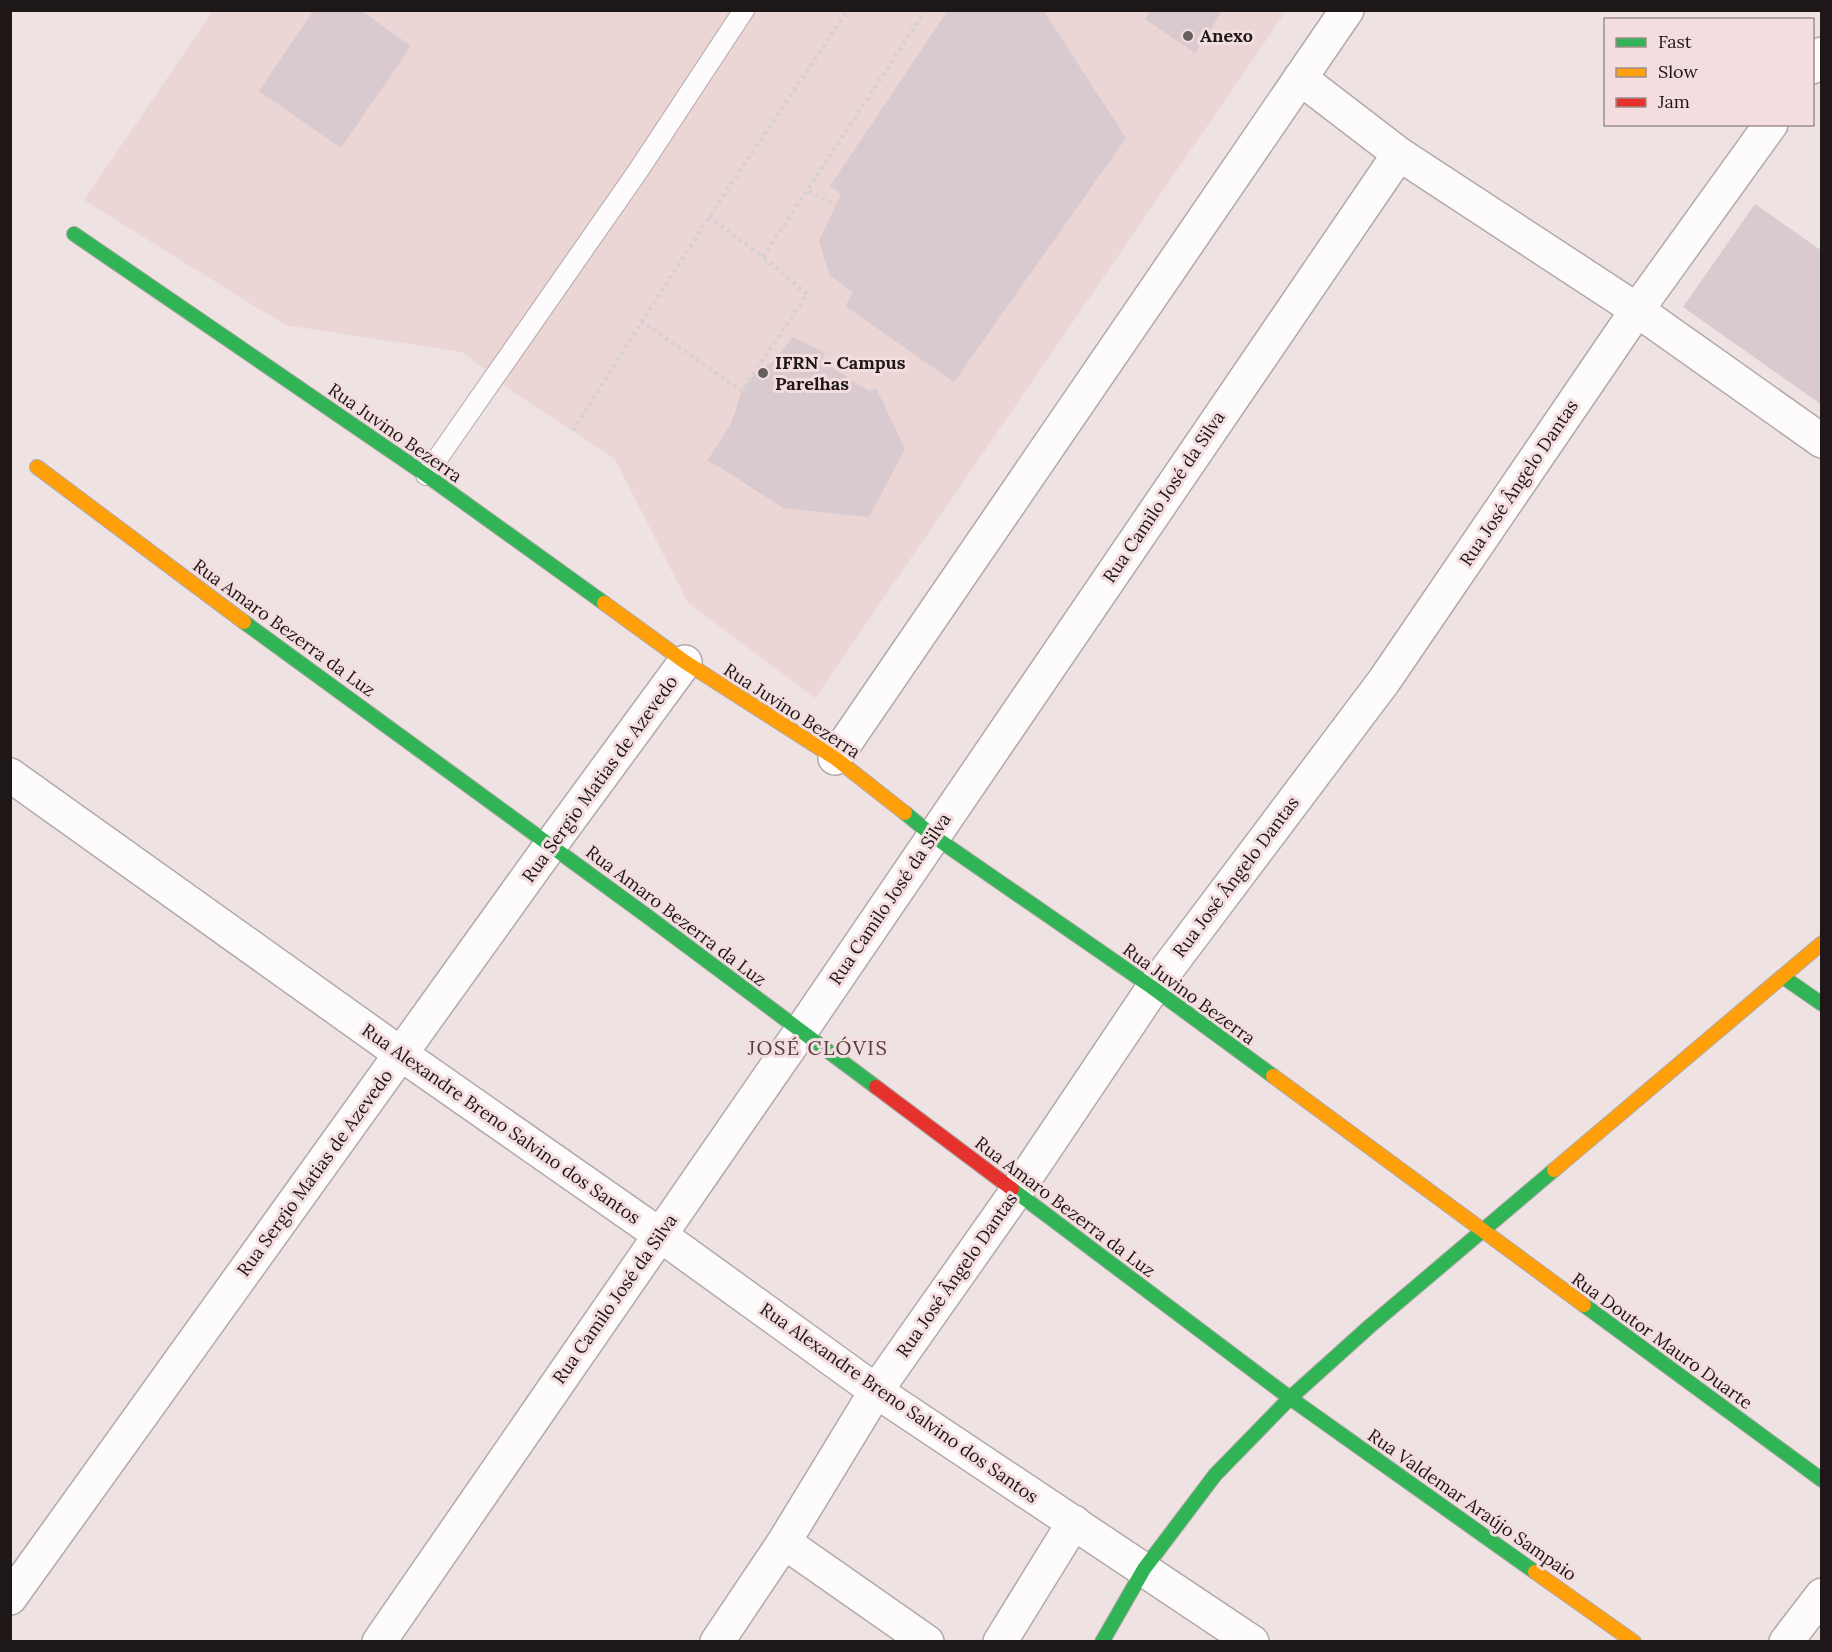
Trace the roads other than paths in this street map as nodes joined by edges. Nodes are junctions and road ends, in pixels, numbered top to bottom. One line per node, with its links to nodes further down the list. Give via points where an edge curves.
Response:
1 (744, 10): 10 (lane, via 638,171)
2 (1347, 10): 3 (street)
3 (1300, 78): 5 (street); 12 (street)
4 (1770, 126): 7 (street, Rua José Ângelo Dantas)
5 (1399, 154): 7 (street); 14 (street, Rua Camilo José da Silva)
6 (74, 234): 10 (street, Rua Juvino Bezerra)
7 (1637, 310): 8 (street); 18 (street, Rua José Ângelo Dantas, via 1383,681)
8 (1821, 441)
9 (37, 467): 15 (street, Rua Amaro Bezerra da Luz)
10 (426, 475): 11 (street, Rua Juvino Bezerra)
11 (685, 662): 12 (street, Rua Juvino Bezerra); 15 (street, Rua Sergio Matias de Azevedo)
12 (835, 758): 14 (street, Rua Juvino Bezerra)
13 (10, 775): 21 (street, Rua Alexandre Breno Salvino dos Santos)
14 (933, 836): 18 (street, Rua Juvino Bezerra); 20 (street, Rua Camilo José da Silva)
15 (550, 846): 20 (street, Rua Amaro Bezerra da Luz); 21 (street, Rua Sergio Matias de Azevedo)
16 (1821, 943): 17 (street)
17 (1783, 977): 19 (street); 23 (street)
18 (1153, 988): 22 (street, Rua José Ângelo Dantas); 23 (street, Rua Juvino Bezerra)
19 (1821, 1004)
20 (801, 1031): 22 (street, Rua Amaro Bezerra da Luz); 24 (street, Rua Camilo José da Silva)
21 (401, 1054): 24 (street, Rua Alexandre Breno Salvino dos Santos); 32 (street, Rua Sergio Matias de Azevedo)
22 (1016, 1192): 25 (street, Rua José Ângelo Dantas); 26 (street, Rua Amaro Bezerra da Luz)
23 (1482, 1231): 26 (street); 27 (street, Rua Doutor Mauro Duarte)
24 (660, 1235): 25 (street, Rua Alexandre Breno Salvino dos Santos); 33 (street, Rua Camilo José da Silva)
25 (876, 1391): 28 (street, Rua Alexandre Breno Salvino dos Santos); 29 (street, Rua José Ângelo Dantas)
26 (1290, 1398): 30 (street, via 1215,1475); 39 (street, Rua Valdemar Araújo Sampaio)
27 (1821, 1480)
28 (1074, 1522): 30 (street, Rua Alexandre Breno Salvino dos Santos); 36 (street)
29 (784, 1542): 34 (street, Rua José Ângelo Dantas); 35 (street)
30 (1144, 1569): 37 (street); 38 (street, Rua Alexandre Breno Salvino dos Santos)
31 (1821, 1595): 40 (street)
32 (10, 1598)
33 (379, 1641)
34 (717, 1641)
35 (927, 1641)
36 (1000, 1641)
37 (1102, 1641)
38 (1252, 1641)
39 (1634, 1641)
40 (1786, 1641)

